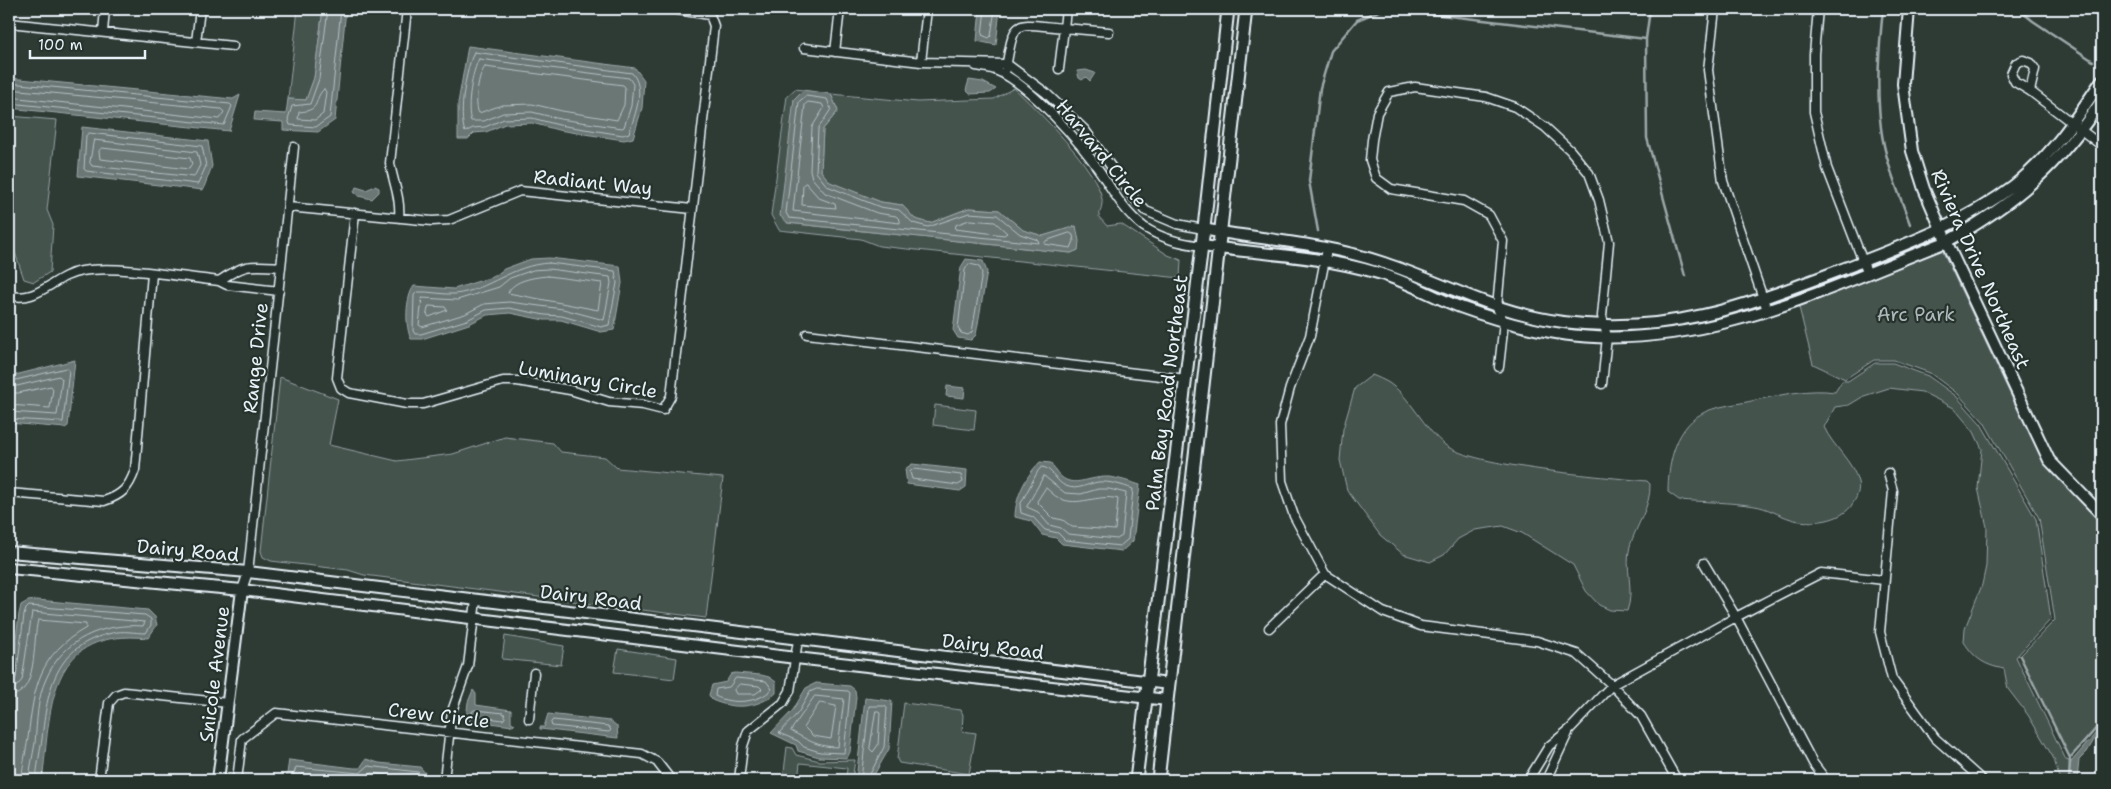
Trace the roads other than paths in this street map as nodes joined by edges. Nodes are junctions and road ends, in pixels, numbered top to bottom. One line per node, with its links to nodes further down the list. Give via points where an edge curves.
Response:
1 (106, 9): 17 (street)
2 (200, 9): 19 (street)
3 (407, 9): 38 (street, via 390,163 398,192)
4 (671, 9): 36 (street, Luminary Circle, via 710,15 714,26)
5 (840, 9): 22 (street)
6 (927, 9): 23 (street)
7 (1066, 9): 16 (street)
8 (1228, 9): 39 (main road, Palm Bay Road Northeast)
9 (1238, 9): 15 (main road)
10 (1246, 9): 15 (main road, Palm Bay Road Northeast)
11 (1715, 9): 54 (street, via 1708,70 1723,182)
12 (1818, 9): 47 (street, via 1814,112 1827,168)
13 (1909, 9): 40 (street, Riviera Drive Northeast, via 1904,84 1912,151)
14 (9, 23): 17 (street)
15 (1244, 26): 41 (main road, Palm Bay Road Northeast)
16 (1064, 28): 18 (street); 25 (street, via 1024,24 1015,28); 26 (street)
17 (103, 32): 19 (street)
18 (1109, 32)
19 (196, 42): 20 (street)
20 (233, 46)
21 (804, 48): 22 (street, Harvard Circle)
22 (835, 52): 23 (street, Harvard Circle)
23 (921, 62): 24 (street, Harvard Circle)
24 (954, 62): 25 (street, Harvard Circle); 27 (street, Harvard Circle)
25 (1007, 64): 27 (street); 39 (street, Harvard Circle, via 1046,93 1085,130 1132,196 1146,210 1177,224)
26 (1059, 69)
27 (1005, 75): 43 (street, Harvard Circle, via 1040,102 1073,138 1122,207 1143,227 1164,239)
28 (2102, 80): 31 (street)
29 (2030, 90): 31 (street)
30 (2102, 100): 32 (street)
31 (2074, 123): 32 (street); 40 (street, via 2049,153 2015,184 1982,208)
32 (2082, 130): 33 (street); 42 (street, via 2058,160 2022,193 1992,216)
33 (2102, 146)
34 (294, 147): 35 (street, Range Drive)
35 (288, 207): 37 (street, Radiant Way); 48 (street, Range Drive)
36 (692, 209): 37 (street, Luminary Circle, via 671,396 663,410 609,402 570,390 517,381 503,381 423,404 349,393 341,388 337,378); 38 (street, Radiant Way, via 520,191 449,220)
37 (355, 213): 38 (street, Radiant Way)
38 (399, 218)
39 (1203, 229): 41 (street); 43 (main road, Palm Bay Road Northeast)
40 (1941, 230): 42 (street, Riviera Drive Northeast); 47 (street)
41 (1221, 232): 44 (main road, Palm Bay Road Northeast); 45 (street)
42 (1946, 242): 49 (street); 67 (street, Riviera Drive Northeast, via 2049,460)
43 (1202, 246): 44 (street); 62 (main road, Palm Bay Road Northeast)
44 (1219, 248): 46 (street); 64 (main road, Palm Bay Road Northeast)
45 (1327, 249): 46 (street); 55 (street, via 1384,263)
46 (1325, 260): 57 (street, via 1381,274); 74 (street, via 1310,336 1280,425 1282,481 1294,516)
47 (1863, 261): 49 (street); 54 (street)
48 (281, 267): 51 (street, via 239,267); 52 (street, Range Drive)
49 (1867, 272): 56 (street)
50 (152, 274): 51 (street); 53 (street, via 98,269 80,271 52,283 40,294 22,298); 66 (street, via 135,470 131,483 116,497 104,501)
51 (219, 280): 52 (street, via 227,285)
52 (278, 291): 73 (street, Range Drive)
53 (9, 295)
54 (1763, 299): 56 (street); 58 (street, via 1701,317 1659,324)
55 (1497, 308): 57 (street); 58 (street, via 1563,322); 58 (street, via 1503,241 1488,215 1464,201 1391,189 1376,178 1370,160 1372,140 1377,113 1389,92 1414,87 1486,97 1514,107 1545,127 1570,150 1589,173 1609,242 1602,316)
56 (1767, 310): 60 (street, via 1703,328 1659,335)
57 (1504, 322): 60 (street, via 1563,334); 61 (street)
58 (1605, 326): 60 (street)
59 (807, 334): 62 (street)
60 (1607, 337): 63 (street)
61 (1499, 367)
62 (1186, 379): 64 (main road); 88 (main road, Palm Bay Road Northeast)
63 (1602, 384)
64 (1202, 397): 89 (main road, Palm Bay Road Northeast)
65 (1888, 473): 75 (street, via 1893,491)
66 (9, 493)
67 (2102, 515)
68 (9, 552): 69 (street, Dairy Road)
69 (23, 553): 72 (street); 73 (street, Dairy Road)
70 (1704, 563): 78 (street)
71 (9, 568): 72 (street, Dairy Road)
72 (21, 569): 76 (street, Dairy Road)
73 (248, 572): 76 (street, Snicole Avenue); 77 (street, Dairy Road)
74 (1325, 574): 80 (street); 90 (street, via 1383,612 1421,626 1537,641 1577,654)
75 (1884, 580): 78 (street, via 1821,573); 109 (street, via 1880,632 1892,679 1935,738)
76 (242, 590): 79 (street, Dairy Road); 93 (street, Snicole Avenue)
77 (476, 600): 79 (street); 81 (street, Dairy Road)
78 (1736, 617): 90 (street); 108 (street, via 1813,763)
79 (474, 619): 84 (street, Dairy Road); 96 (street, via 468,666 452,711)
80 (1269, 628)
81 (798, 640): 82 (street, Dairy Road); 84 (street)
82 (884, 650): 83 (street, Dairy Road); 85 (street)
83 (903, 652): 86 (street); 88 (street, Dairy Road)
84 (796, 658): 85 (street, Dairy Road); 102 (street, via 790,691 783,703 748,731)
85 (901, 669): 86 (street, Dairy Road)
86 (921, 672): 91 (street, Dairy Road)
87 (534, 673): 94 (street)
88 (1149, 681): 89 (street, Dairy Road); 91 (main road, Palm Bay Road Northeast)
89 (1169, 684): 92 (main road, Palm Bay Road Northeast)
90 (1612, 686): 95 (street); 107 (street, via 1640,716)
91 (1146, 697): 92 (street, Dairy Road); 103 (main road, Palm Bay Road Northeast)
92 (1167, 700): 104 (main road, Palm Bay Road Northeast)
93 (228, 703): 97 (street, via 124,692 116,695 109,703); 98 (street, Snicole Avenue)
94 (529, 720)
95 (1570, 729): 105 (street, via 1550,746); 106 (street)
96 (449, 733): 99 (street, Crew Circle, via 276,713 242,739); 100 (street); 101 (street, Crew Circle, via 642,754 657,762)
97 (99, 780)
98 (218, 780)
99 (237, 780)
100 (444, 780)
101 (671, 780)
102 (739, 780)
103 (1136, 780)
104 (1158, 780)
105 (1528, 780)
106 (1546, 780)
107 (1677, 780)
108 (1826, 780)
109 (1982, 780)

